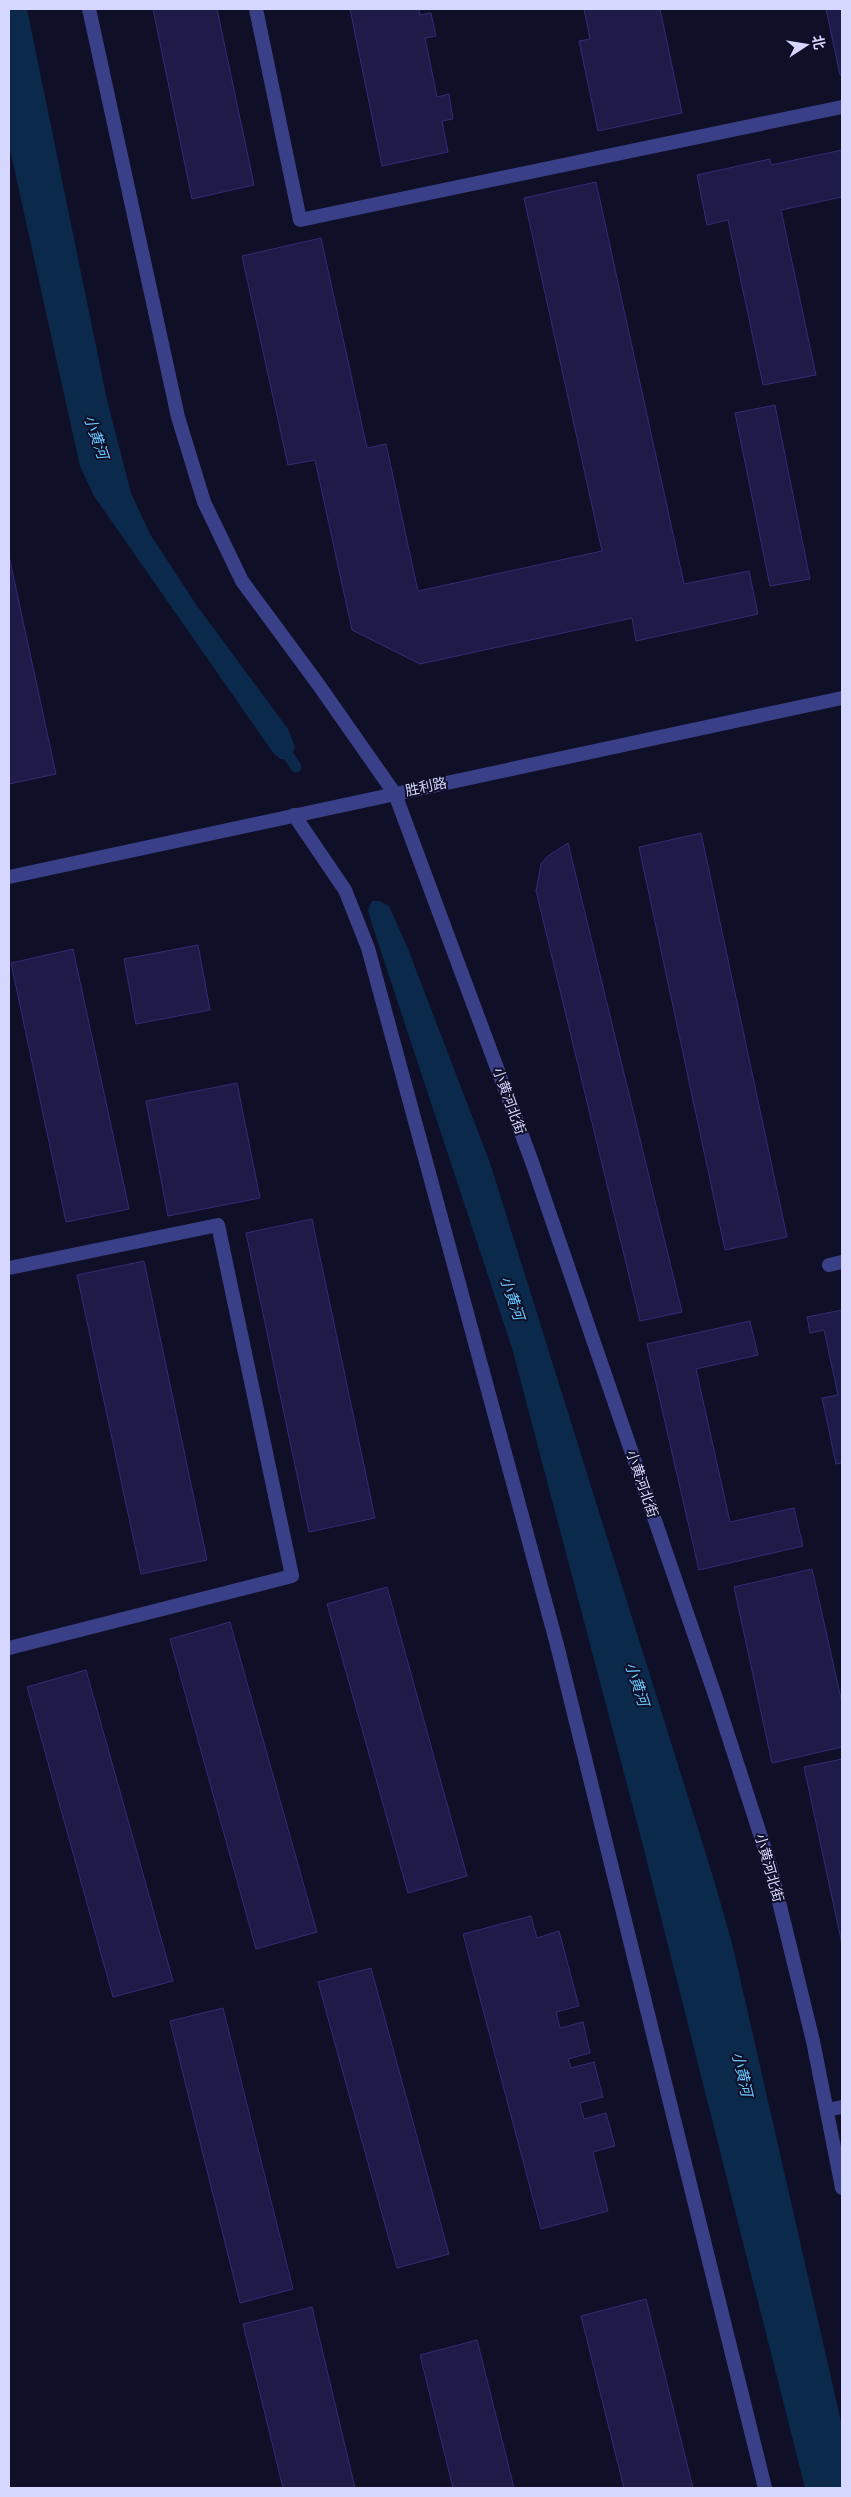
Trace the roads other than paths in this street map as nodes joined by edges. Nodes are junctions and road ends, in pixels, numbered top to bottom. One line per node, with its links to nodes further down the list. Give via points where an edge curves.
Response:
1 (90, 9): 5 (street, 小黄河北街, via 178,417 204,502 242,581)
2 (256, 9): 3 (street, via 300,220)
3 (842, 107)
4 (842, 698): 5 (street, 胜利路)
5 (394, 794): 6 (street, 胜利路); 11 (street, 小黄河北街, via 532,1162 716,1698 770,1865)
6 (294, 815): 7 (street, 胜利路); 13 (street, via 345,890 368,948 557,1645)
7 (9, 877)
8 (9, 1268): 9 (street, via 218,1225 292,1576)
9 (9, 1648)
10 (842, 2107): 11 (street)
11 (827, 2110): 12 (street, 小黄河北街)
12 (842, 2188)
13 (765, 2488)

